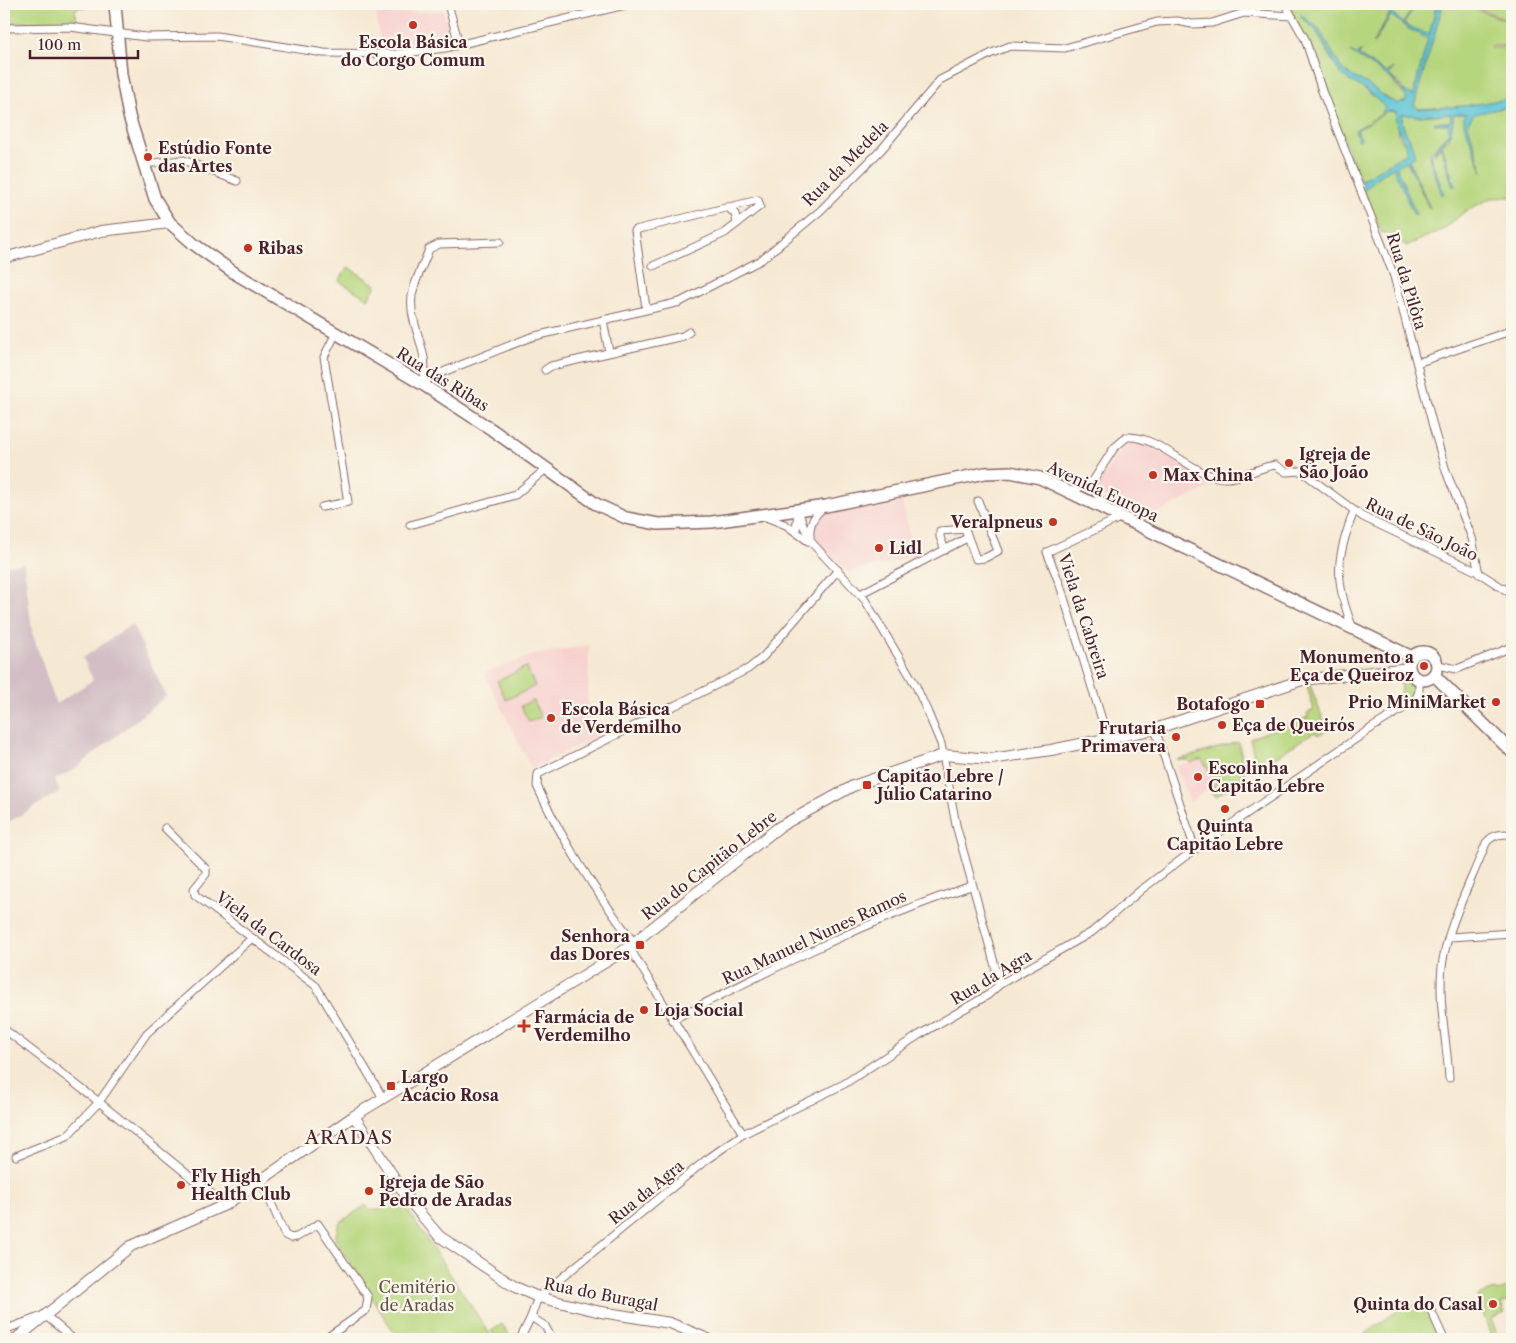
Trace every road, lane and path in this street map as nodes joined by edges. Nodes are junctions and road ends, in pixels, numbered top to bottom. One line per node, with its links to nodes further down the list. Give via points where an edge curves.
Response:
1 (115, 4): 8 (main road, Rua das Ribas)
2 (448, 4): 9 (street)
3 (629, 4): 5 (street)
4 (1285, 4): 6 (street, Rua da Pilôta)
5 (614, 5): 9 (street)
6 (1291, 16): 18 (street, Rua da Medela, via 1244,13 1212,24 1157,22 1065,48 1010,46 992,53 940,80 881,150 820,211 761,260 680,302); 24 (street, Rua da Pilôta, via 1304,39 1384,247)
7 (4, 28): 8 (street, via 70,26)
8 (117, 34): 9 (street, via 217,36 324,53 419,52); 10 (main road, Rua das Ribas, via 120,74)
9 (460, 44)
10 (143, 164): 11 (street, via 182,160); 13 (main road, Rua das Ribas, via 155,199)
11 (237, 181)
12 (728, 207): 14 (street, via 735,214); 14 (street, via 758,200 760,206); 18 (street, via 635,230)
13 (170, 223): 16 (main road, via 101,231); 22 (main road, Rua das Ribas, via 236,274)
14 (737, 223): 17 (street, via 725,233)
15 (500, 242): 26 (street, via 440,244 429,249 412,296 412,311 427,372)
16 (4, 258)
17 (653, 266)
18 (646, 308): 19 (street, Rua da Medela)
19 (603, 320): 23 (street); 26 (street, Rua da Medela, via 531,337 433,376)
20 (1510, 331): 24 (street)
21 (689, 332): 23 (street)
22 (336, 333): 26 (main road, Rua das Ribas); 32 (street, via 324,357 348,502)
23 (609, 352): 25 (street)
24 (1417, 363): 44 (street, Rua da Pilôta, via 1446,471 1472,538)
25 (545, 370)
26 (422, 384): 27 (main road, Rua das Ribas)
27 (546, 469): 36 (main road, Rua das Ribas, via 596,504 626,518 658,524); 38 (street, via 515,495)
28 (1093, 481): 29 (street, Rua de São João); 34 (street, via 1098,499); 35 (street, Rua de São João, via 1120,442 1135,436 1212,475 1226,478 1275,465 1286,472 1301,471)
29 (1070, 492): 31 (main road, Avenida Europa, via 1040,478 1010,472); 34 (main road, Avenida Europa)
30 (978, 501): 40 (street, via 998,551 976,559)
31 (826, 506): 33 (main road, Avenida Europa); 41 (street, via 810,525)
32 (322, 507)
33 (798, 510): 36 (main road, Avenida Europa); 39 (street); 41 (street)
34 (1109, 511): 37 (main road, Avenida Europa)
35 (1354, 511): 44 (street, Rua de São João); 47 (street, via 1338,564 1344,605)
36 (756, 516): 39 (street, via 776,519)
37 (1123, 517): 47 (main road, Avenida Europa); 53 (street, Viela da Cabreira, via 1047,552)
38 (410, 525)
39 (796, 531): 41 (street)
40 (967, 538): 42 (street); 42 (street, via 965,529 940,530)
41 (813, 544): 43 (street)
42 (946, 550): 45 (street)
43 (838, 570): 45 (street); 63 (street, via 763,657 748,669 538,774 537,786 568,846)
44 (1480, 574): 46 (street, Rua de São João)
45 (860, 594): 55 (street, via 915,684)
46 (1512, 594)
47 (1352, 626): 49 (main road, Avenida Europa)
48 (1512, 647): 50 (street, via 1457,669)
49 (1411, 663): 50 (main road, Avenida Europa, via 1419,652 1428,652 1435,657); 51 (main road, Avenida Europa, via 1414,676); 52 (main road, Rua do Capitão Lebre, via 1302,680)
50 (1436, 670): 51 (main road, via 1427,680); 54 (main road, Avenida Europa)
51 (1419, 679): 58 (street, Rua da Agra, via 1419,691 1409,706 1373,727)
52 (1155, 729): 53 (main road, Rua do Capitão Lebre); 58 (street)
53 (1108, 739): 55 (main road, Rua do Capitão Lebre, via 991,759)
54 (1512, 752)
55 (943, 756): 59 (street, via 947,788); 63 (main road, Rua do Capitão Lebre, via 853,786 779,827)
56 (165, 828): 62 (street, Viela da Cardosa, via 206,869 206,874 194,889 195,895)
57 (1512, 834): 61 (street, via 1498,834 1486,843)
58 (1195, 849): 64 (street, Rua da Agra, via 1140,890 1092,932)
59 (971, 886): 64 (street); 65 (street, Rua Manuel Nunes Ramos, via 922,902 859,929)
60 (1512, 933): 61 (street)
61 (1450, 937): 67 (street, via 1442,966)
62 (252, 939): 68 (street, Viela da Cardosa, via 316,986); 69 (street, via 147,1033)
63 (632, 945): 65 (street); 68 (main road, Rua do Capitão Lebre)
64 (1000, 984): 71 (street, Rua da Agra, via 988,995 844,1084)
65 (672, 1020): 71 (street)
66 (4, 1029): 69 (street)
67 (1449, 1078)
68 (383, 1098): 70 (main road, Rua do Capitão Lebre)
69 (99, 1102): 72 (street, via 67,1136); 74 (street)
70 (354, 1116): 73 (main road, Rua do Capitão Lebre); 76 (main road, Rua do Buragal, via 408,1199 439,1236 515,1286)
71 (743, 1134): 75 (street, Rua da Agra, via 706,1160)
72 (16, 1156)
73 (260, 1180): 74 (main road, Rua do Capitão Lebre); 86 (street, via 285,1235 297,1237 318,1224 368,1297 366,1310)
74 (225, 1205): 79 (main road, Rua do Capitão Lebre, via 131,1246)
75 (558, 1282): 76 (street, Rua da Agra); 77 (street)
76 (538, 1297): 77 (main road, Rua do Buragal); 80 (street)
77 (553, 1301): 89 (main road, Rua do Buragal, via 670,1323)
78 (1430, 1308): 90 (street)
79 (44, 1315): 81 (street); 84 (main road, Rua do Capitão Lebre); 85 (street)
80 (531, 1317): 87 (street); 88 (street, via 545,1326)
81 (4, 1330)
82 (4, 1336): 83 (street)
83 (6, 1339)
84 (16, 1339)
85 (73, 1339)
86 (325, 1339)
87 (520, 1339)
88 (552, 1339)
89 (708, 1339)
90 (1444, 1339)

